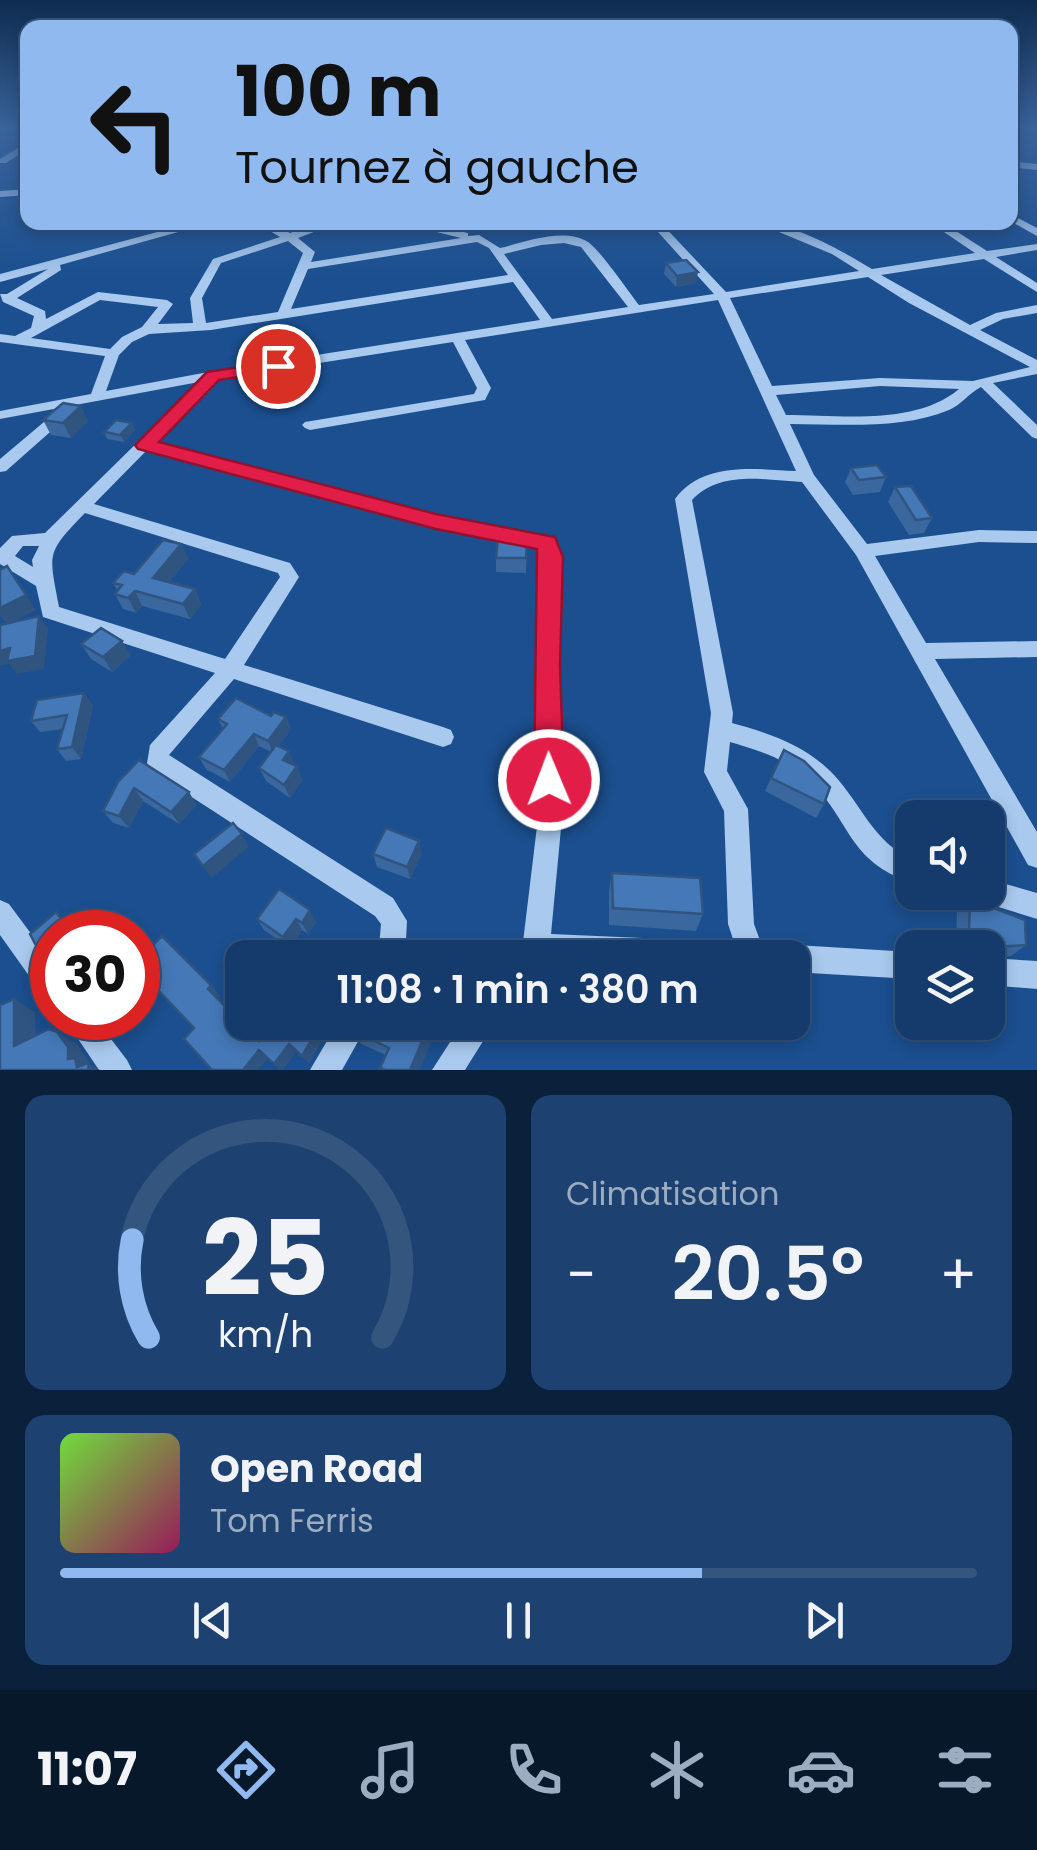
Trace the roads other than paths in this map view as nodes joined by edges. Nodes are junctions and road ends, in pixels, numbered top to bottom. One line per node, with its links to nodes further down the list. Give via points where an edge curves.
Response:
1 (180, 230): 13 (street)
2 (273, 230): 8 (street)
3 (305, 230): 8 (street)
4 (440, 230): 9 (street)
5 (661, 230): 19 (street)
6 (780, 230): 15 (street)
7 (946, 230): 12 (street)
8 (283, 236): 14 (street, via 305,246); 25 (street, via 217,261 196,298)
9 (479, 238): 11 (street); 14 (street)
10 (1037, 247): 12 (street)
11 (497, 252): 17 (street); 21 (street, via 575,240)
12 (984, 256): 15 (street); 18 (street)
13 (69, 260): 16 (street); 20 (street)
14 (306, 266): 23 (street)
15 (869, 272): 19 (street); 28 (street)
16 (0, 278)
17 (515, 278): 23 (street); 24 (street)
18 (1037, 288)
19 (722, 295): 21 (street); 36 (street)
20 (4, 296): 26 (street, via 38,310)
21 (635, 308): 24 (street)
22 (1037, 309): 28 (street)
23 (284, 312): 25 (street)
24 (548, 322): 29 (street)
25 (200, 327): 27 (street)
26 (38, 329): 27 (street, via 108,294 167,304); 31 (street)
27 (147, 329): 32 (street)
28 (971, 329): 33 (street)
29 (456, 336): 34 (street); 41 (street, via 484,388 480,397)
30 (0, 338): 31 (street)
31 (18, 340): 32 (street)
32 (113, 353): 37 (street)
33 (1033, 362): 35 (street)
34 (214, 376): 37 (street); 43 (street)
35 (979, 384): 36 (street, via 880,382); 40 (street, via 948,406 866,418); 42 (street)
36 (767, 392): 40 (street)
37 (97, 397): 38 (street)
38 (74, 404): 39 (street); 44 (street)
39 (0, 415)
40 (778, 420): 45 (street)
41 (310, 425)
42 (1037, 434)
43 (145, 445): 46 (street); 63 (street, via 436,522 547,543 550,818)
44 (0, 467)
45 (806, 476): 49 (street); 55 (street, via 725,476 692,485 683,498)
46 (82, 506): 48 (street); 54 (street, via 284,568 290,578)
47 (1037, 536): 49 (street)
48 (50, 539): 50 (street, via 18,540); 51 (street)
49 (863, 551): 53 (street)
50 (2, 557): 51 (street)
51 (42, 581): 54 (street, via 50,612)
52 (1037, 649): 53 (street)
53 (920, 651): 57 (street)
54 (228, 672): 56 (street); 62 (street, via 158,752 158,763 384,906 394,922)
55 (723, 731): 58 (street, via 814,770 862,838); 64 (street, via 715,772 736,809)
56 (443, 738)
57 (1037, 856)
58 (895, 865)
59 (1005, 897): 60 (street)
60 (1037, 906)
61 (0, 914): 65 (street)
62 (392, 940)
63 (534, 940)
64 (747, 940)
65 (30, 954)
66 (810, 959): 67 (street)
67 (895, 965)
68 (1005, 973): 69 (street)
69 (1037, 976)
70 (94, 1040): 73 (street)
71 (344, 1040): 74 (street)
72 (468, 1040): 75 (street)
73 (117, 1070)
74 (325, 1070)
75 (447, 1070)

